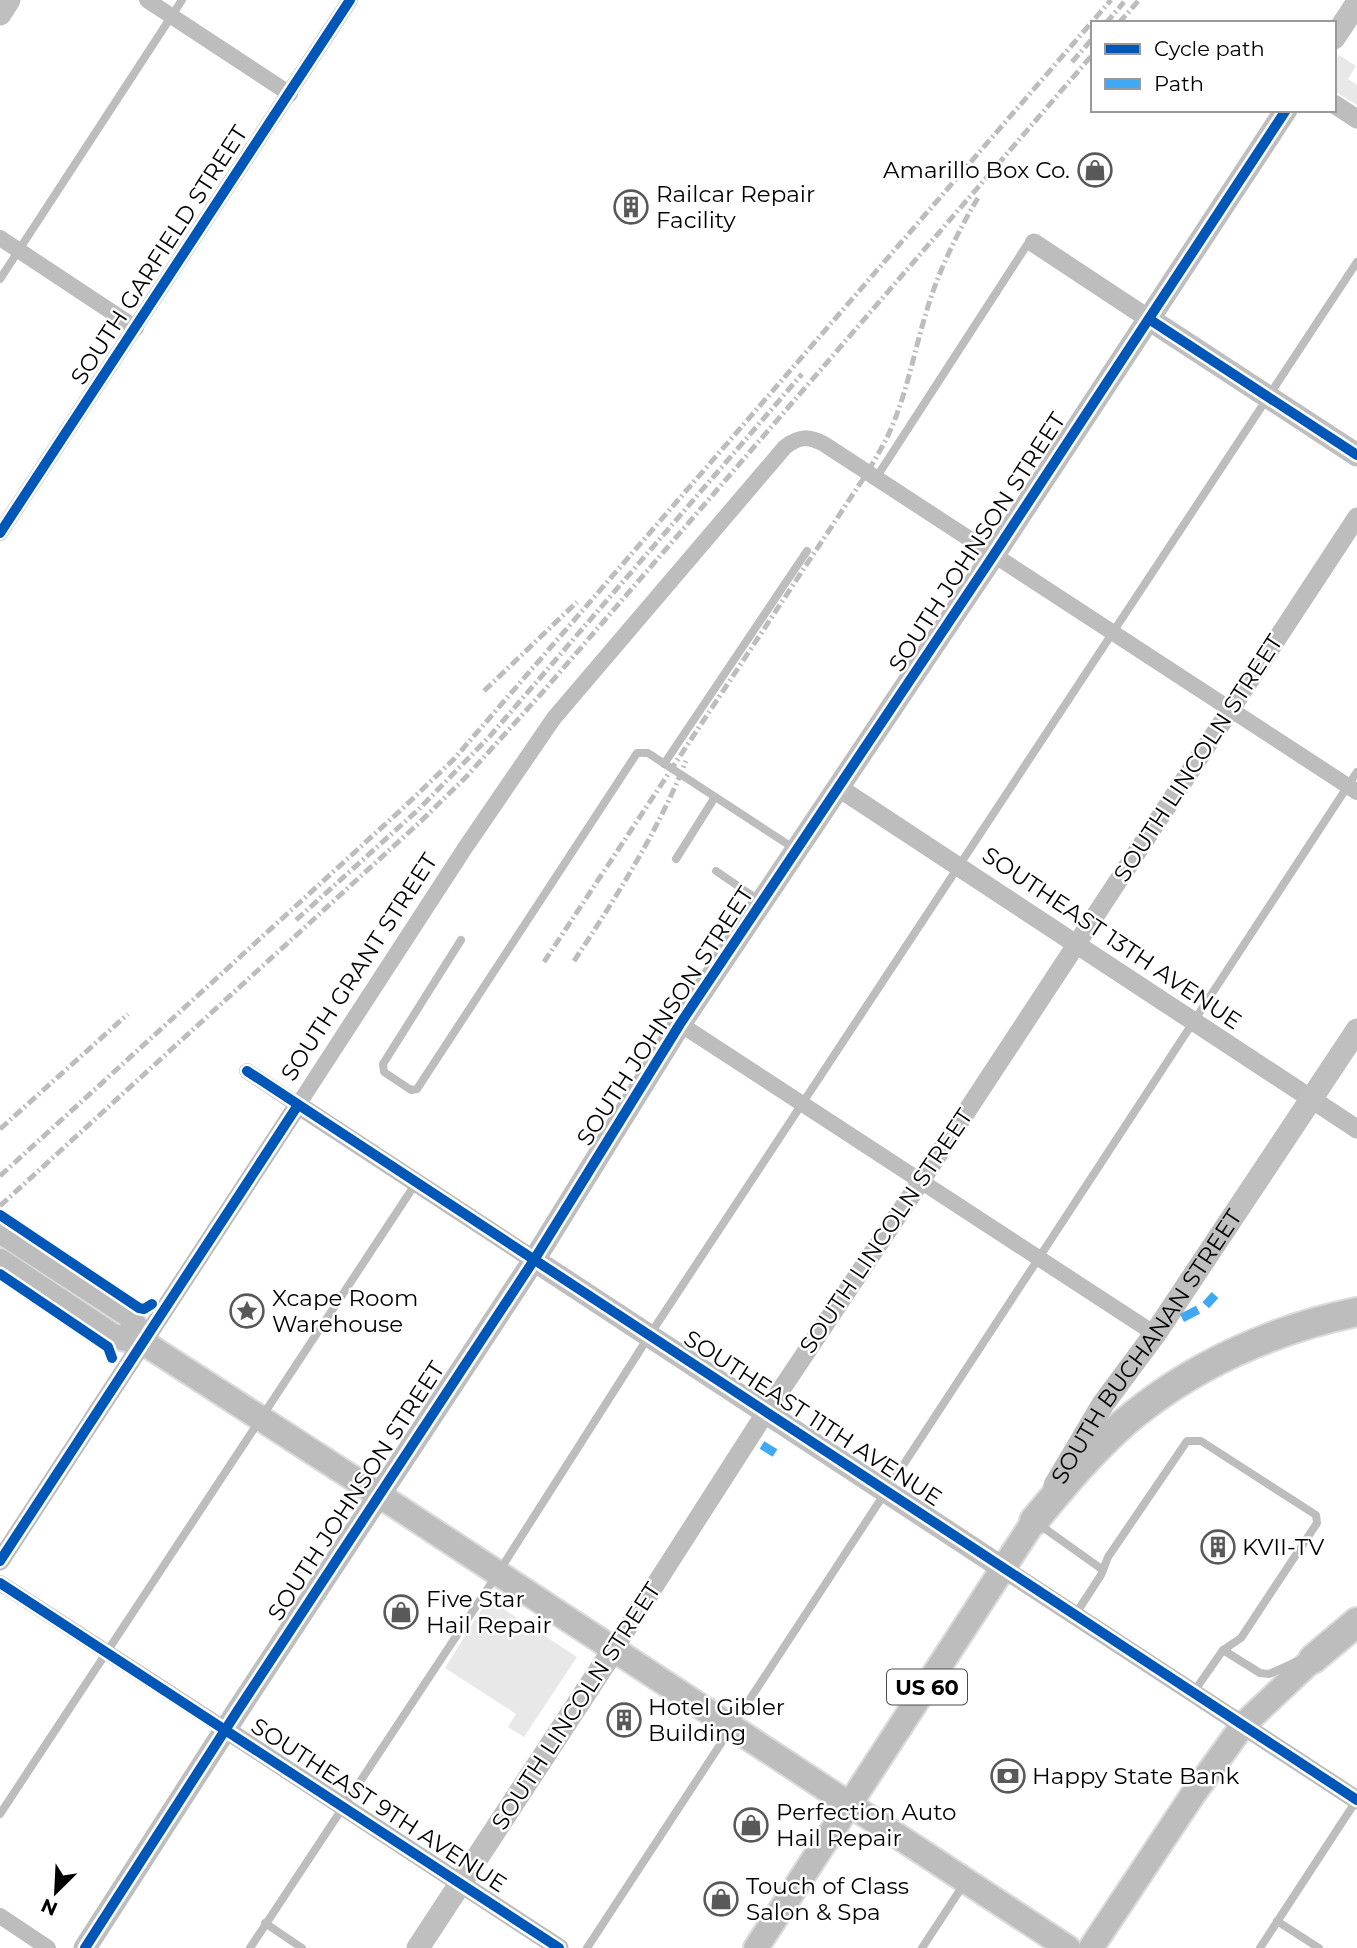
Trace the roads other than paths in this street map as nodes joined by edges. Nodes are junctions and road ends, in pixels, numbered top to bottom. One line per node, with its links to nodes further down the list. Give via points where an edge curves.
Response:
1 (9, 0): 6 (main road)
2 (147, 0): 7 (street)
3 (182, 0): 7 (lane)
4 (350, 0): 9 (street, SOUTH GARFIELD STREET)
5 (1357, 3): 8 (main road)
6 (0, 14)
7 (172, 16): 9 (street); 15 (lane)
8 (1336, 35)
9 (290, 94): 19 (street, SOUTH GARFIELD STREET)
10 (1336, 105): 12 (street)
11 (1285, 112): 18 (main road, SOUTH JOHNSON STREET)
12 (1357, 119)
13 (0, 239): 15 (street)
14 (1034, 243): 18 (street); 22 (lane, via 1027,245)
15 (19, 251): 17 (lane); 19 (street)
16 (1357, 262): 20 (lane)
17 (0, 279)
18 (1149, 319): 20 (main road); 26 (main road, SOUTH JOHNSON STREET)
19 (136, 328): 24 (street, SOUTH GARFIELD STREET)
20 (1269, 398): 21 (main road); 27 (lane)
21 (1357, 455)
22 (876, 478): 26 (street); 46 (street, SOUTH GRANT STREET, via 814,438 794,440 785,447 548,726)
23 (1357, 517): 28 (street, SOUTH LINCOLN STREET)
24 (0, 533)
25 (807, 551): 29 (lane)
26 (993, 556): 27 (street); 31 (main road, SOUTH JOHNSON STREET)
27 (1112, 633): 28 (street); 35 (lane)
28 (1230, 710): 30 (street); 39 (street, SOUTH LINCOLN STREET)
29 (664, 764): 32 (lane); 38 (lane, via 648,753 638,753 417,1089 411,1090 384,1072 383,1064)
30 (1354, 783): 40 (lane)
31 (839, 788): 33 (main road, SOUTH JOHNSON STREET); 35 (street, SOUTHEAST 13TH AVENUE)
32 (715, 797): 33 (lane); 34 (lane)
33 (797, 850): 37 (main road, SOUTH JOHNSON STREET)
34 (676, 859)
35 (960, 866): 39 (street, SOUTHEAST 13TH AVENUE); 45 (lane)
36 (716, 871): 37 (lane)
37 (762, 903): 41 (main road, SOUTH JOHNSON STREET)
38 (461, 940)
39 (1075, 943): 40 (street, SOUTHEAST 13TH AVENUE); 48 (street, SOUTH LINCOLN STREET)
40 (1193, 1021): 44 (street, SOUTHEAST 13TH AVENUE); 51 (lane)
41 (680, 1024): 45 (street); 52 (main road, SOUTH JOHNSON STREET)
42 (1357, 1030): 44 (main road, SOUTH BUCHANAN STREET)
43 (247, 1071): 46 (street, SOUTHEAST 11TH AVENUE)
44 (1312, 1100): 47 (street, SOUTHEAST 13TH AVENUE); 57 (main road, SOUTH BUCHANAN STREET)
45 (802, 1104): 48 (street); 58 (lane)
46 (298, 1105): 49 (street, SOUTHEAST 11TH AVENUE); 59 (street, SOUTH GRANT STREET)
47 (1357, 1129)
48 (921, 1181): 51 (street); 60 (street, SOUTH LINCOLN STREET)
49 (416, 1184): 52 (street, SOUTHEAST 11TH AVENUE); 61 (lane)
50 (0, 1231): 59 (main road, via 129,1315)
51 (1038, 1258): 57 (street); 62 (lane)
52 (534, 1260): 54 (main road, SOUTHEAST 11TH AVENUE); 56 (main road, SOUTH JOHNSON STREET)
53 (0, 1261): 59 (main road, via 113,1336)
54 (596, 1301): 56 (main road, via 564,1286 536,1285); 58 (main road, SOUTHEAST 11TH AVENUE)
55 (1357, 1312): 64 (highway, US 60, via 1256,1343 1184,1380 1109,1437)
56 (498, 1314): 63 (main road, SOUTH JOHNSON STREET)
57 (1155, 1334): 64 (main road, SOUTH BUCHANAN STREET, via 1102,1404)
58 (649, 1336): 60 (main road, SOUTHEAST 11TH AVENUE); 68 (lane)
59 (144, 1343): 61 (main road); 65 (street, SOUTH GRANT STREET)
60 (766, 1412): 62 (main road, SOUTHEAST 11TH AVENUE); 72 (street, SOUTH LINCOLN STREET)
61 (262, 1419): 63 (main road); 74 (lane)
62 (887, 1491): 66 (main road, SOUTHEAST 11TH AVENUE); 78 (lane)
63 (379, 1495): 68 (main road); 79 (main road, SOUTH JOHNSON STREET)
64 (1034, 1521): 66 (main road, SOUTH BUCHANAN STREET / US 60); 67 (lane)
65 (0, 1561)
66 (1004, 1569): 70 (street, SOUTHEAST 11TH AVENUE); 81 (main road, SOUTH BUCHANAN STREET / US 60)
67 (1103, 1570): 70 (lane); 73 (lane, via 1182,1446 1191,1439 1316,1515 1317,1523 1241,1638)
68 (498, 1573): 72 (main road); 82 (lane)
69 (0, 1583): 74 (street, SOUTHEAST 9TH AVENUE)
70 (1075, 1615): 76 (street, SOUTHEAST 11TH AVENUE)
71 (1357, 1622): 75 (highway)
72 (614, 1649): 78 (main road); 85 (main road, SOUTH LINCOLN STREET)
73 (1223, 1650): 75 (lane, via 1269,1674); 76 (lane)
74 (106, 1651): 79 (street, SOUTHEAST 9TH AVENUE); 83 (lane)
75 (1313, 1659): 77 (main road)
76 (1193, 1693): 77 (street, SOUTHEAST 11TH AVENUE)
77 (1243, 1725): 80 (street, SOUTHEAST 11TH AVENUE); 99 (main road)
78 (732, 1727): 81 (main road); 95 (lane)
79 (225, 1729): 82 (street, SOUTHEAST 9TH AVENUE); 90 (main road, SOUTH JOHNSON STREET)
80 (1357, 1800): 87 (lane)
81 (849, 1804): 84 (main road); 96 (main road, SOUTH BUCHANAN STREET / US 60)
82 (343, 1805): 85 (street, SOUTHEAST 9TH AVENUE); 88 (lane)
83 (0, 1814)
84 (966, 1881): 97 (lane); 98 (main road)
85 (461, 1883): 93 (main road, SOUTH LINCOLN STREET); 94 (street, SOUTHEAST 9TH AVENUE)
86 (0, 1916): 89 (street)
87 (1277, 1921): 100 (lane); 101 (lane)
88 (265, 1923): 91 (lane); 92 (lane)
89 (48, 1948)
90 (85, 1948)
91 (250, 1948)
92 (302, 1948)
93 (418, 1948)
94 (559, 1948)
95 (587, 1948)
96 (756, 1948)
97 (922, 1948)
98 (1068, 1948)
99 (1091, 1948)
100 (1259, 1948)
101 (1319, 1948)

